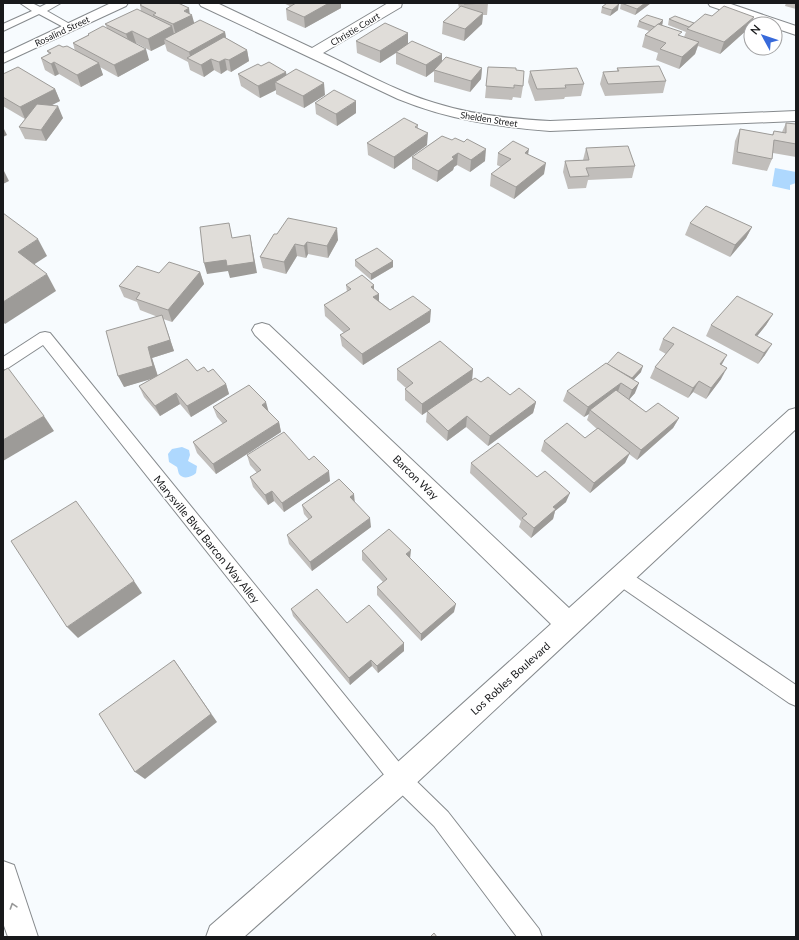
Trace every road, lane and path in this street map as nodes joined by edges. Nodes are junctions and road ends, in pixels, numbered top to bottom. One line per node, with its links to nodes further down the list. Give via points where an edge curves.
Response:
1 (25, 3): 7 (lane)
2 (56, 3): 7 (lane)
3 (121, 3): 8 (street, Rosalind Street)
4 (206, 3): 11 (street, Shelden Street)
5 (715, 3): 10 (street)
6 (396, 4): 11 (street, Christie Court)
7 (39, 11): 8 (lane); 9 (lane)
8 (70, 27): 12 (street, Rosalind Street)
9 (3, 28)
10 (796, 31)
11 (313, 53): 13 (street, Shelden Street, via 428,106 487,120 550,126)
12 (3, 59)
13 (796, 116)
14 (262, 330): 18 (street, Barcon Way)
15 (3, 364): 20 (lane, Marysville Blvd Barcon Way Alley, via 44,337)
16 (796, 416): 17 (street, Los Robles Boulevard)
17 (621, 577): 18 (street, Los Robles Boulevard); 19 (lane)
18 (569, 624): 20 (street, Los Robles Boulevard)
19 (796, 696)
20 (400, 779): 23 (street, Los Robles Boulevard); 24 (lane, via 441,819)
21 (3, 876): 22 (street, one-way to 21)
22 (23, 937)
23 (221, 937)
24 (531, 937)

